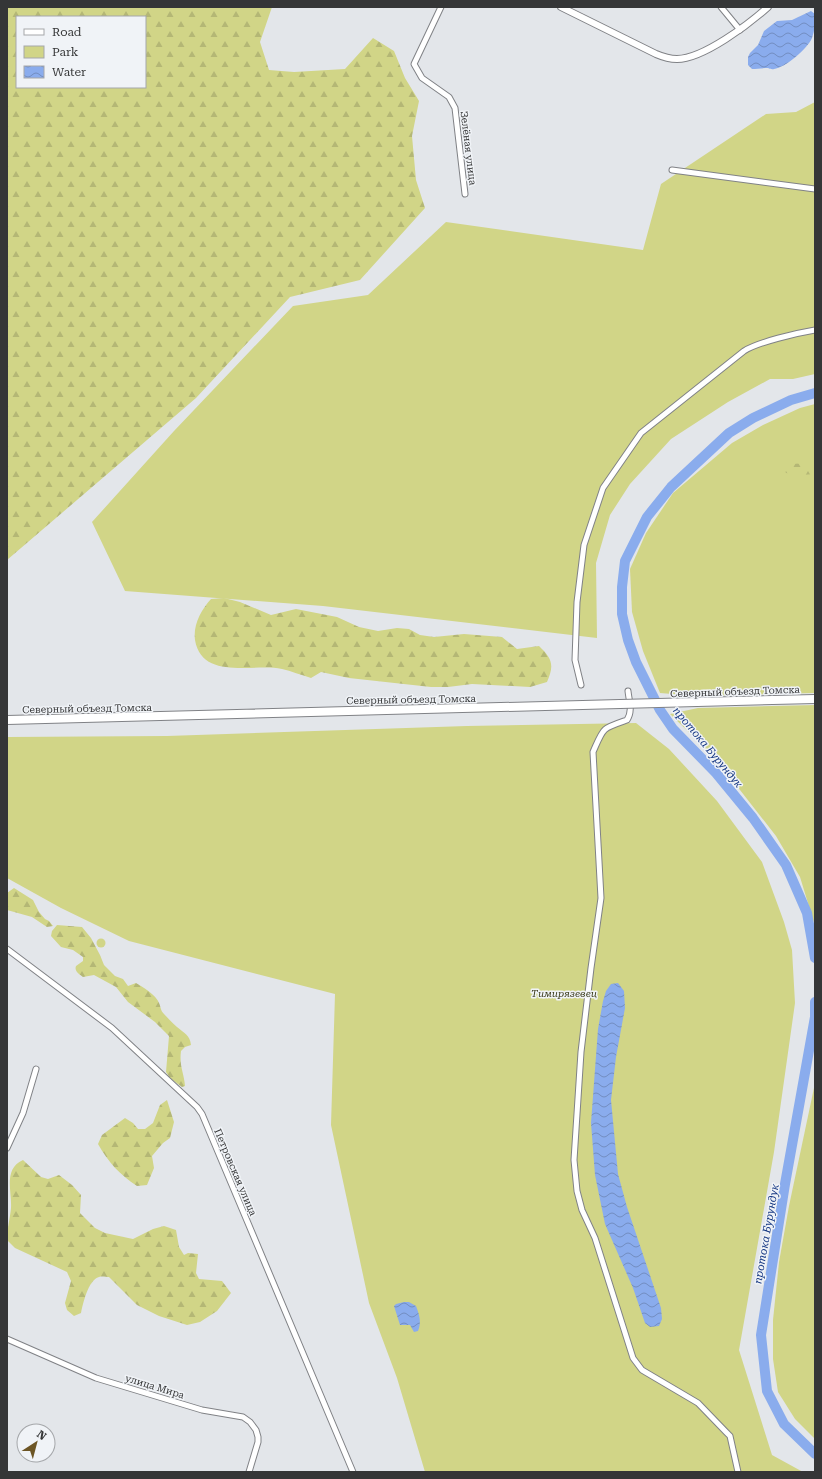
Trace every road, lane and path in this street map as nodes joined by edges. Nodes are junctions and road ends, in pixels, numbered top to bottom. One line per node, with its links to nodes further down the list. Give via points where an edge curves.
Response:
1 (442, 7): 8 (street, Зелёная улица, via 414,64 422,78 449,97 455,108)
2 (561, 7): 5 (street, via 667,58 679,59 693,55)
3 (721, 7): 5 (street)
4 (768, 7): 5 (street)
5 (740, 30)
6 (672, 170): 7 (street)
7 (815, 189)
8 (466, 194)
9 (815, 330): 10 (street, via 744,351 641,433 603,488 584,545 576,602 575,660)
10 (581, 685)
11 (628, 691): 20 (street, via 631,713 628,720 605,728 593,752 601,898 581,1052 574,1160 577,1191 582,1210 595,1238 633,1358 642,1370 698,1403 730,1436)
12 (815, 699): 13 (main road, Северный объезд Томска, bridge)
13 (7, 720)
14 (7, 949): 19 (street, Петровская улица, via 112,1028 202,1114)
15 (36, 1069): 16 (street, via 23,1113)
16 (7, 1148)
17 (7, 1339): 18 (street, улица Мира, via 96,1378 202,1410 243,1417 256,1430 258,1437)
18 (249, 1472)
19 (353, 1472)
20 (738, 1472)

